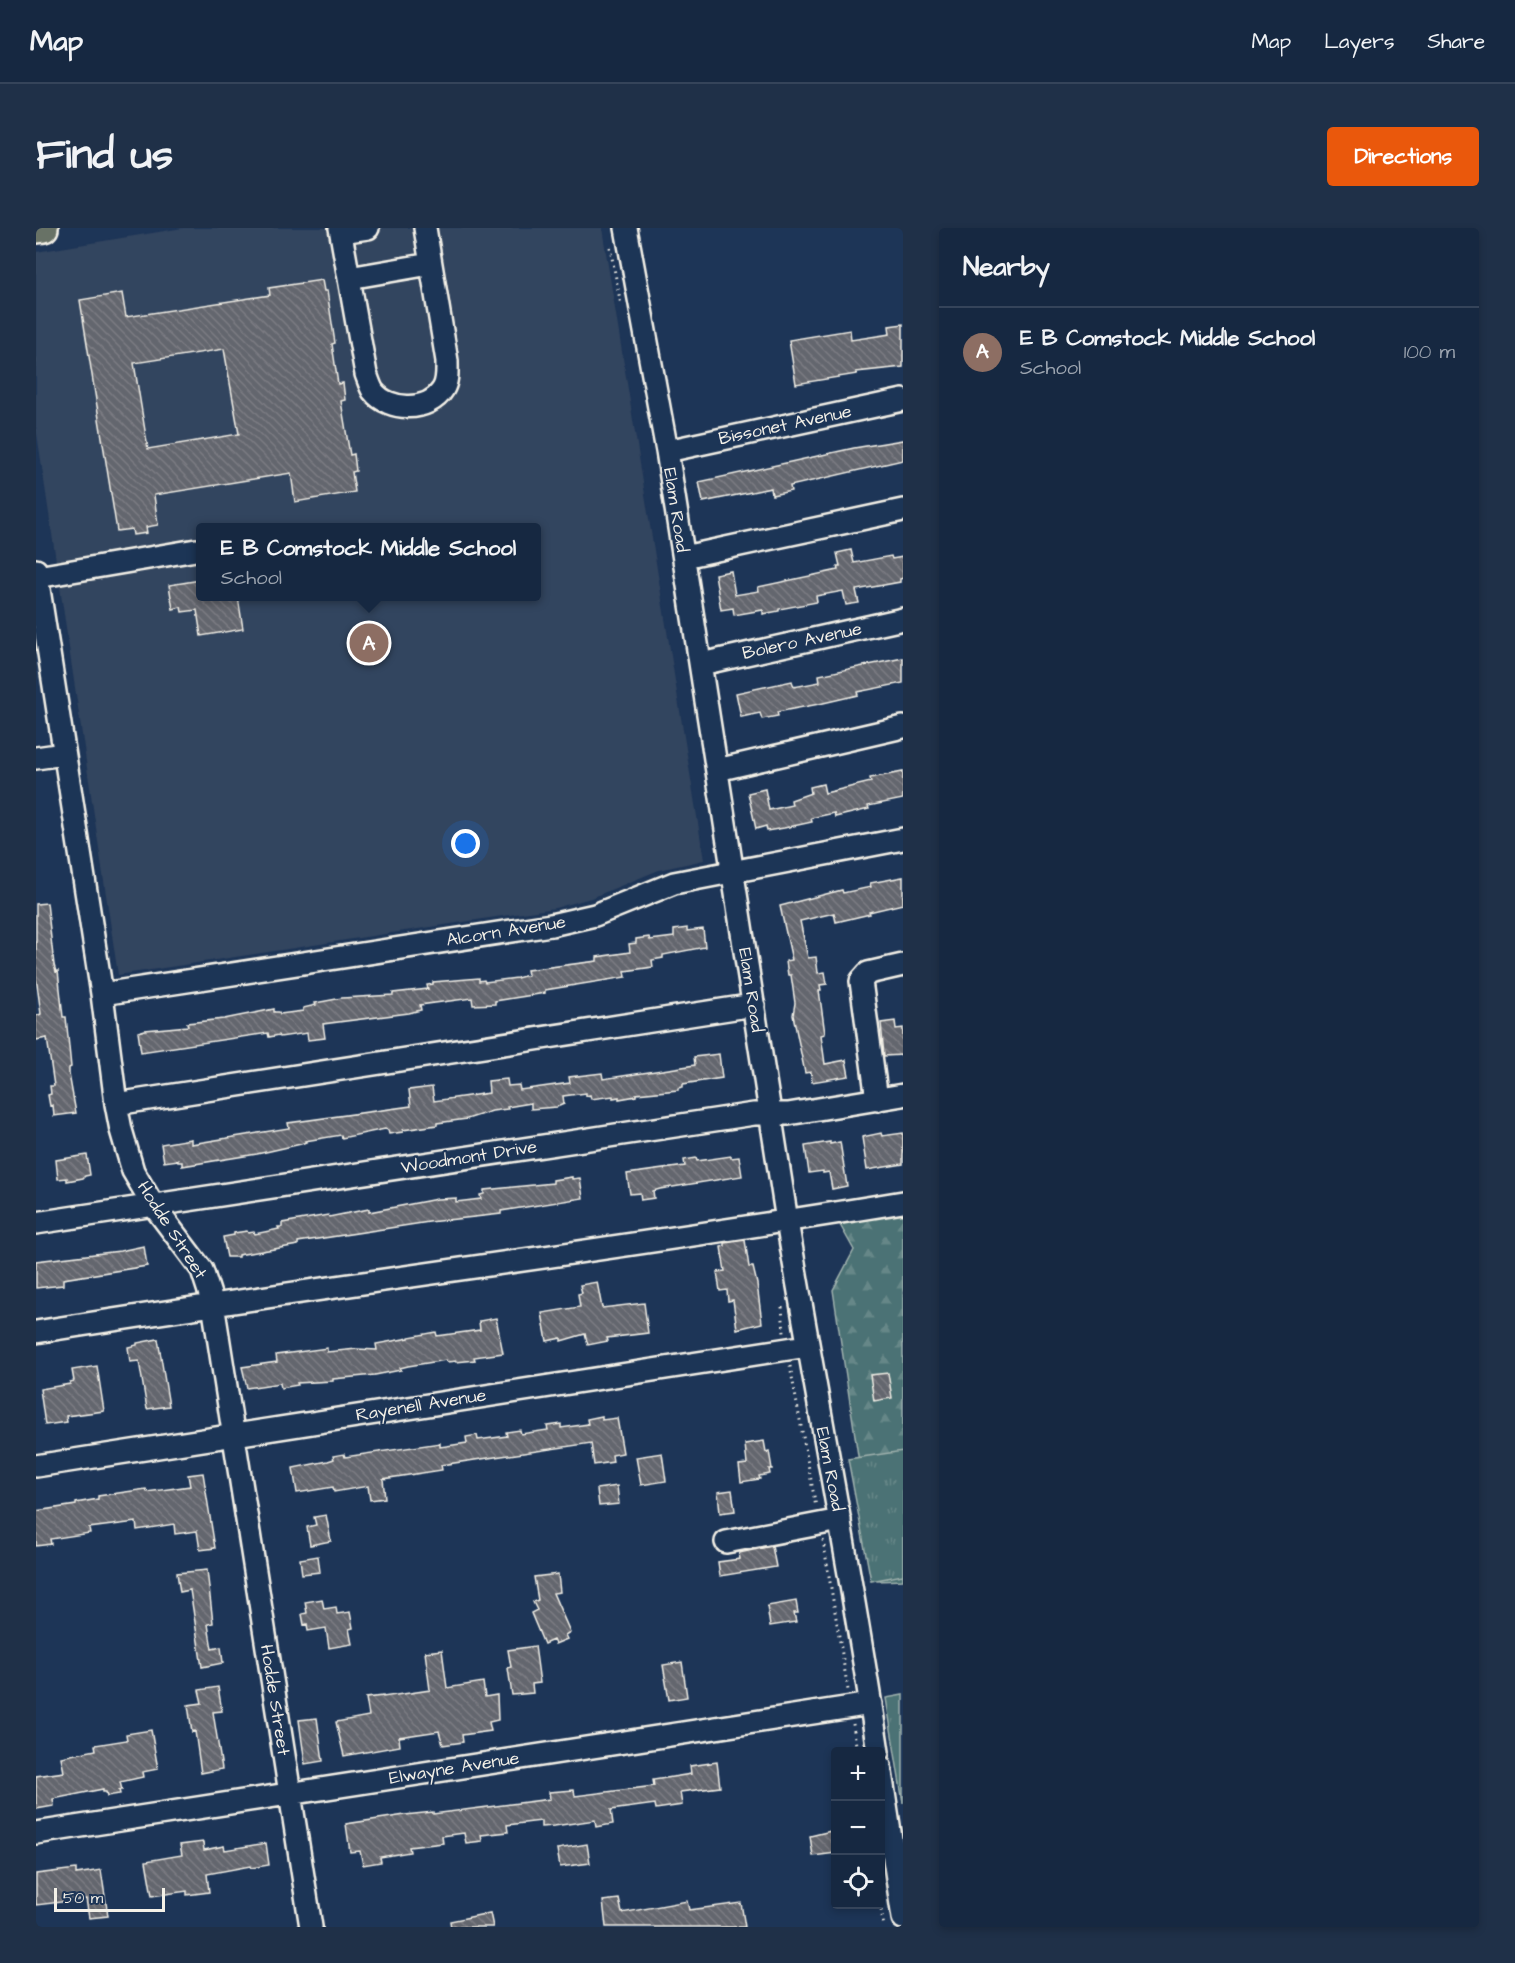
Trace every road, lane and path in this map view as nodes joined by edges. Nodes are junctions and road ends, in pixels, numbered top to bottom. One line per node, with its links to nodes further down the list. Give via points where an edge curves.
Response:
1 (44, 228): 5 (main road)
2 (368, 228): 6 (street)
3 (425, 228): 7 (street)
4 (626, 228): 10 (street, Elam Road)
5 (36, 229)
6 (340, 230): 8 (street)
7 (430, 264): 8 (street); 8 (street, via 447,379 442,391 430,401 414,406 399,407 373,391 366,374)
8 (348, 278)
9 (903, 400): 10 (street, Bissonet Avenue)
10 (667, 451): 13 (street, Elam Road)
11 (903, 510): 13 (street)
12 (196, 550): 14 (street)
13 (684, 557): 16 (street, Elam Road)
14 (37, 574): 18 (street, Hodde Street)
15 (903, 619): 16 (street, Bolero Avenue)
16 (700, 664): 20 (street, Elam Road)
17 (903, 727): 20 (street)
18 (64, 753): 19 (street); 24 (street, Hodde Street)
19 (36, 758)
20 (717, 770): 22 (street, Elam Road)
21 (903, 839): 22 (street, Alcorn Avenue)
22 (733, 872): 24 (street, Alcorn Avenue, via 675,883 595,915 551,925); 25 (street, Elam Road)
23 (903, 965): 27 (street, via 868,973 861,981)
24 (102, 994): 28 (street, Hodde Street)
25 (754, 1005): 28 (street); 29 (street, Elam Road)
26 (903, 1095): 27 (street, Woodmont Drive)
27 (877, 1100): 29 (street, Woodmont Drive)
28 (116, 1104): 31 (street, Hodde Street, via 133,1171)
29 (771, 1114): 31 (street, Woodmont Drive); 32 (street, Elam Road)
30 (903, 1202): 32 (street)
31 (153, 1205): 33 (street, Woodmont Drive); 34 (street, Hodde Street, via 202,1270)
32 (787, 1221): 34 (street); 36 (street, Elam Road)
33 (36, 1223)
34 (213, 1304): 35 (street); 37 (street, Hodde Street)
35 (36, 1332)
36 (807, 1346): 37 (street, Rayenell Avenue); 39 (street, Elam Road)
37 (233, 1434): 38 (street, Rayenell Avenue); 43 (street, Hodde Street)
38 (36, 1466)
39 (840, 1520): 40 (street); 41 (street, Elam Road)
40 (726, 1542)
41 (871, 1704): 42 (street, Elam Road); 43 (street, Elwayne Avenue)
42 (877, 1747)
43 (290, 1793): 45 (street, Elwayne Avenue); 48 (street, Hodde Street)
44 (885, 1799): 47 (street)
45 (36, 1833)
46 (881, 1909): 49 (path)
47 (903, 1918)
48 (311, 1927)
49 (884, 1927)

